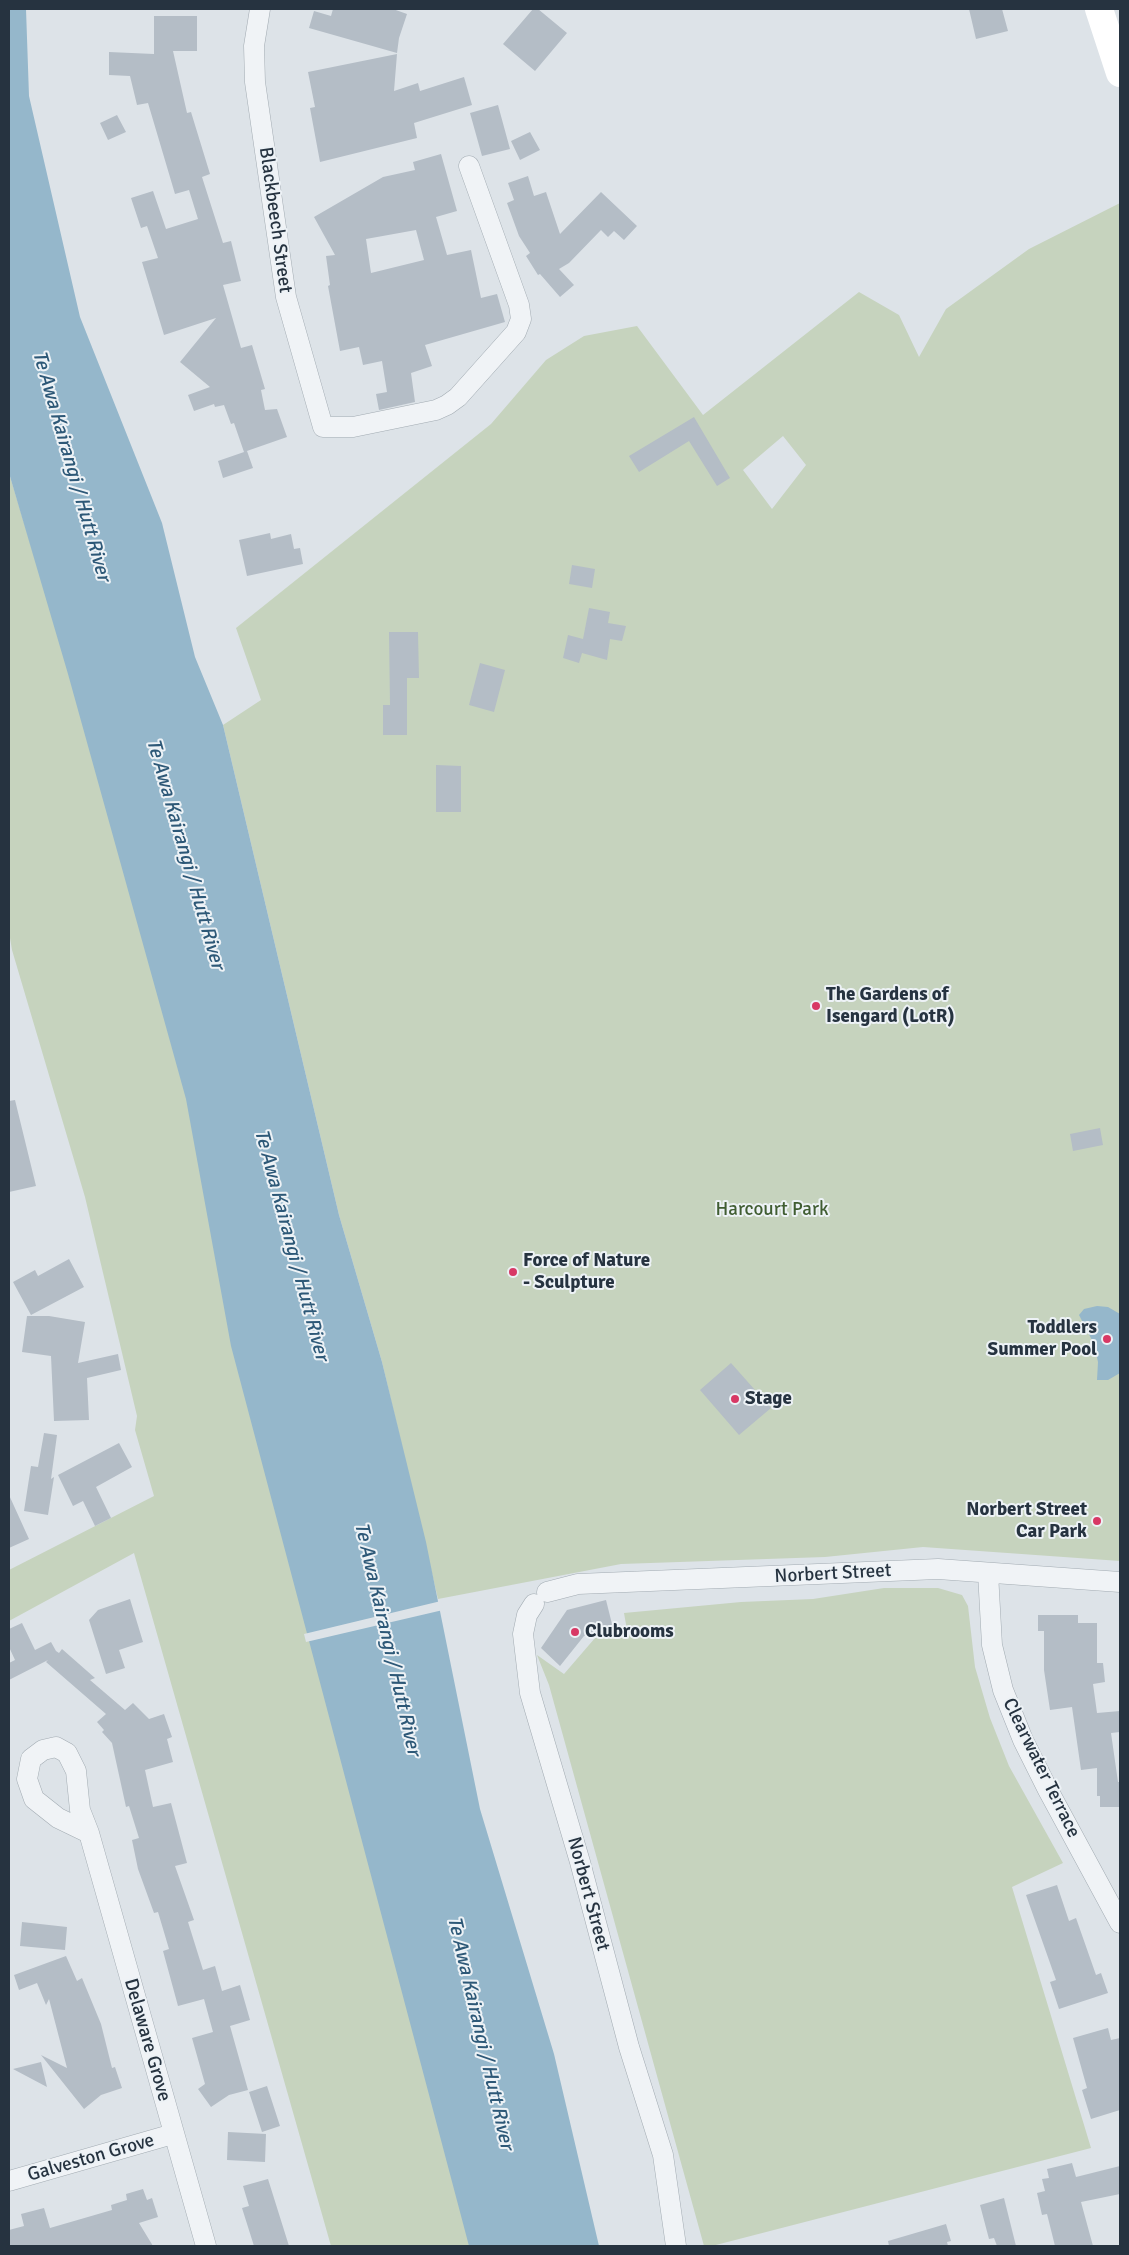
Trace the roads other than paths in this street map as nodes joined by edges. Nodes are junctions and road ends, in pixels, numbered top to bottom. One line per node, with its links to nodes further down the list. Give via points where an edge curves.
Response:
1 (260, 9): 4 (street, Blackbeech Street, via 254,46 255,82 284,288 323,427 353,428 447,405 516,332 521,319 519,305)
2 (1099, 9): 3 (street)
3 (1120, 73)
4 (469, 166)
5 (988, 1573): 6 (street, Norbert Street); 8 (street, Clearwater Terrace, via 992,1645 1003,1690 1048,1790); 12 (street, Norbert Street, via 938,1569 578,1584 541,1598 527,1616 523,1634 530,1693 580,1862 629,2047 664,2155)
6 (1120, 1582)
7 (89, 1833): 9 (street, Delaware Grove)
8 (1120, 1923)
9 (173, 2134): 10 (street, Galveston Grove); 11 (street, Delaware Grove)
10 (9, 2181)
11 (206, 2246)
12 (676, 2246)

